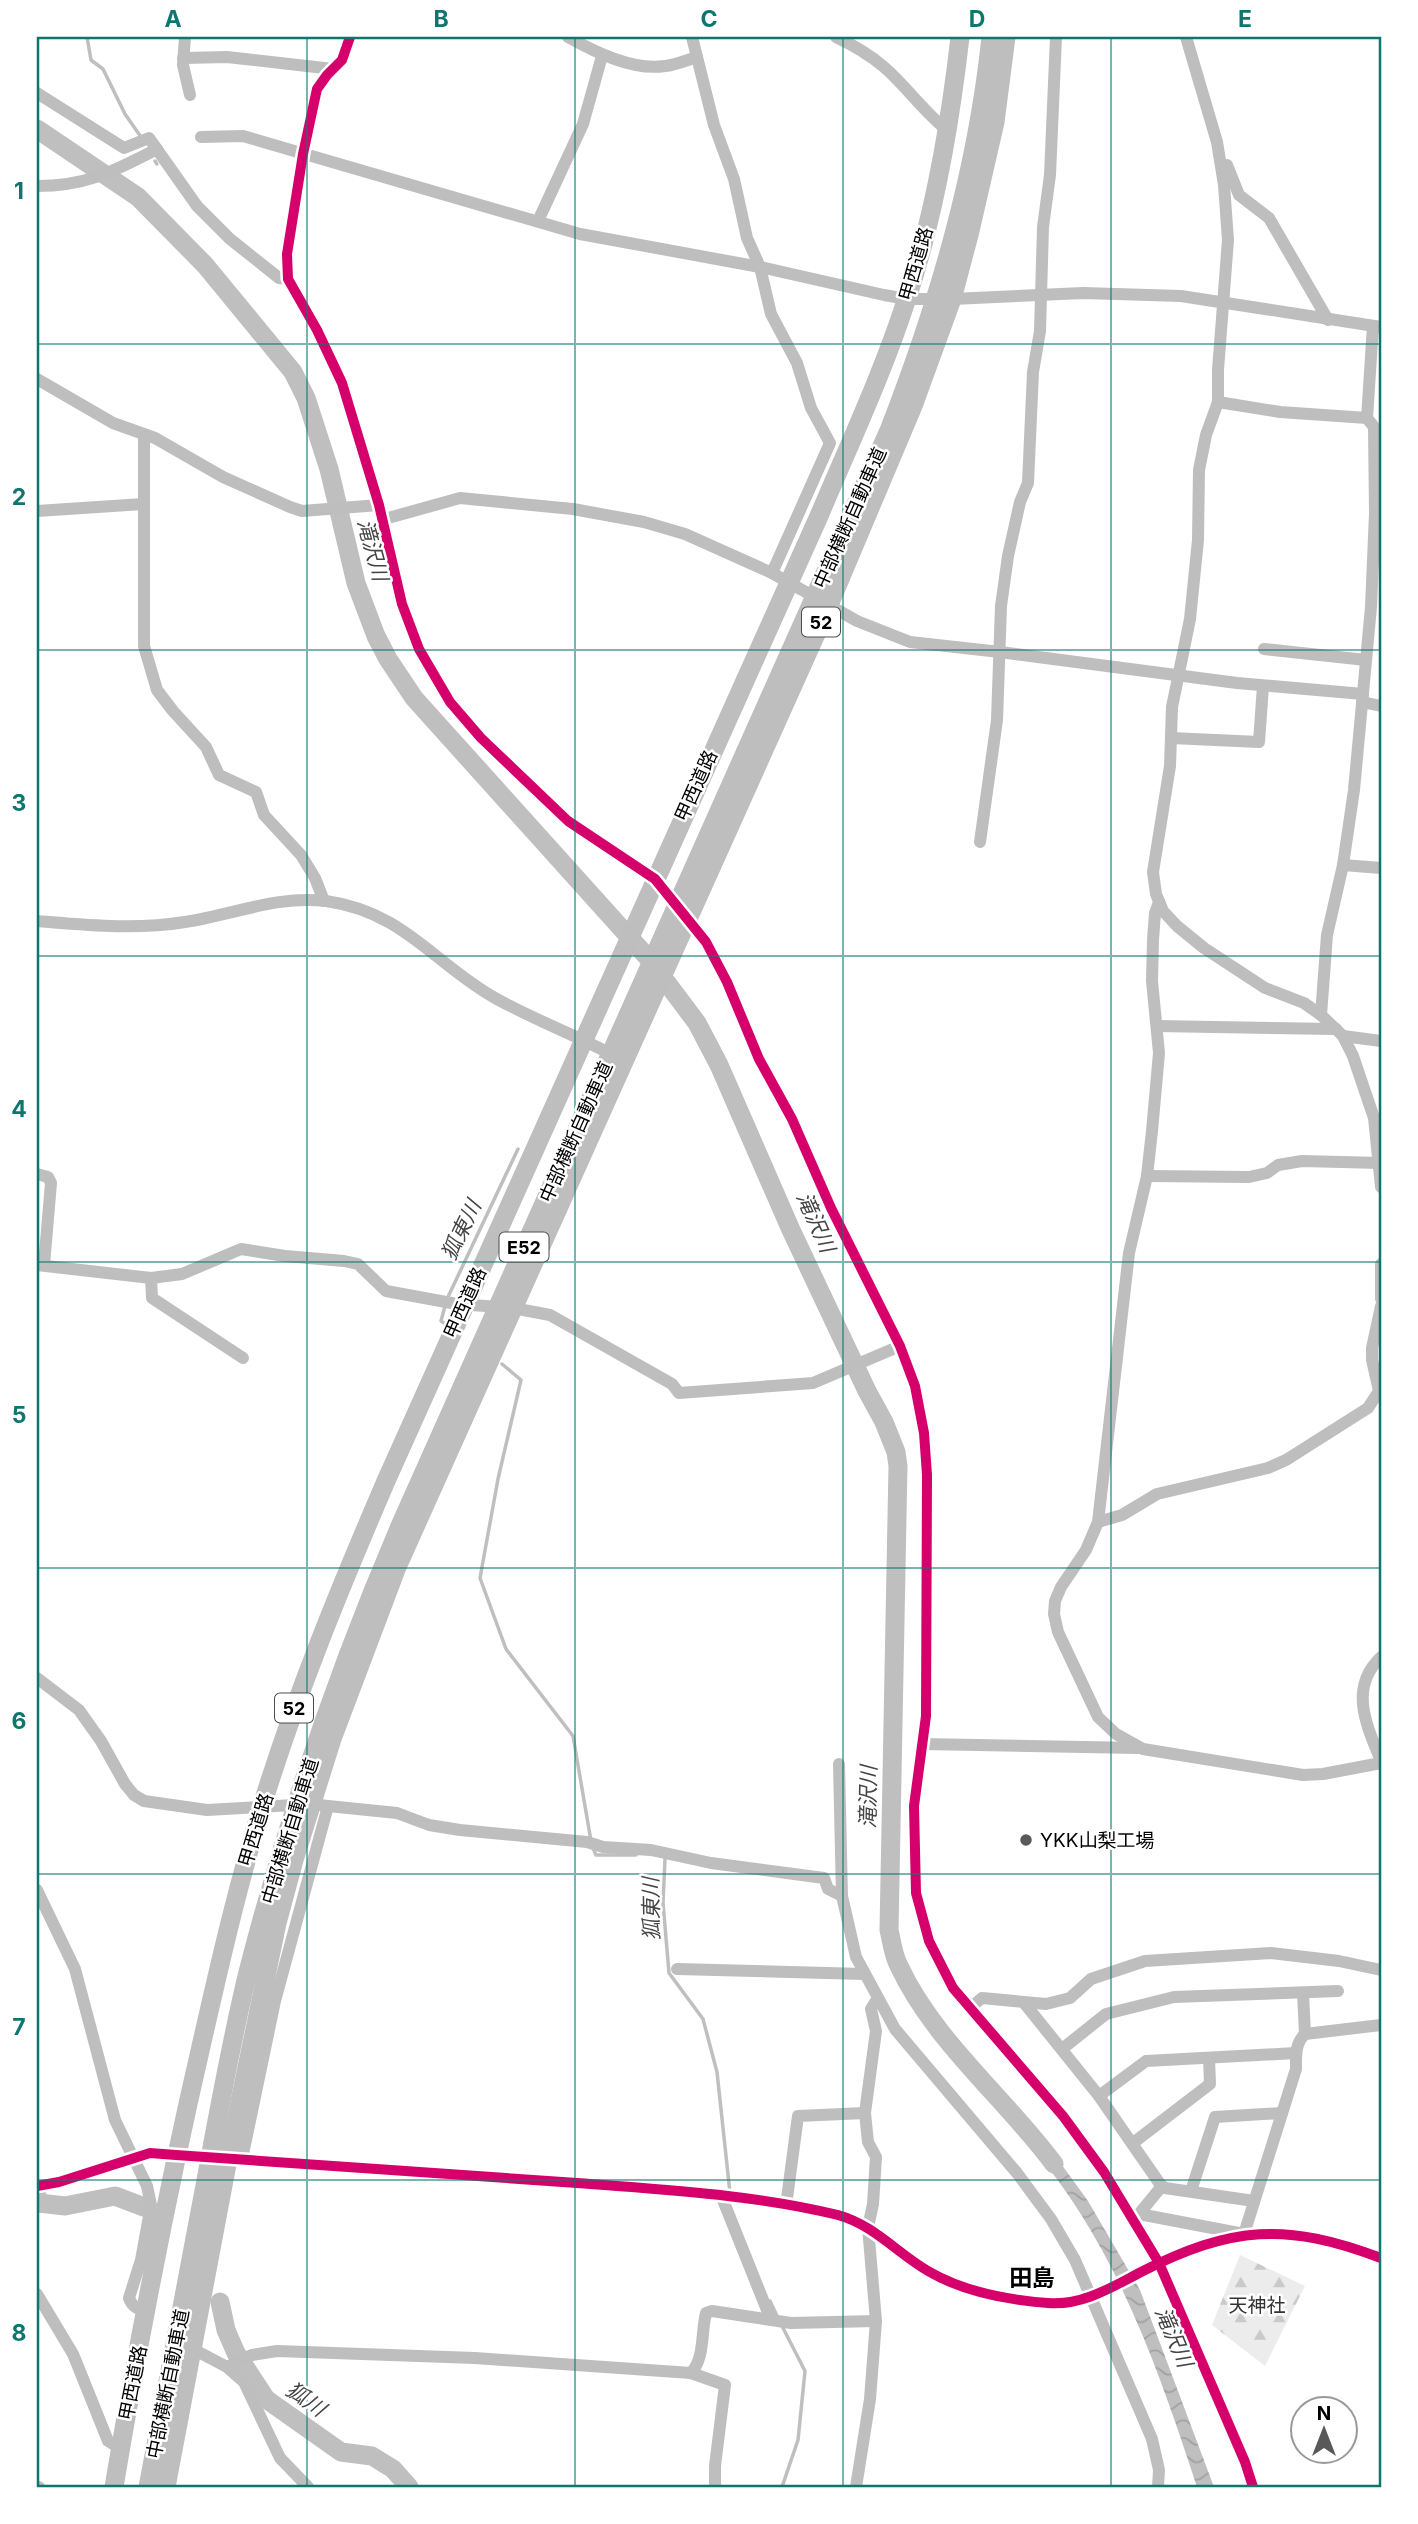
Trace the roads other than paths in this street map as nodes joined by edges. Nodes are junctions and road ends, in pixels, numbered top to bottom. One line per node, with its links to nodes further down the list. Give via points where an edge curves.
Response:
1 (185, 37): 13 (street)
2 (350, 37): 14 (street, via 342,60)
3 (568, 37): 11 (street)
4 (692, 37): 12 (street)
5 (836, 37): 17 (street, via 884,67)
6 (960, 37): 17 (highway, 甲西道路 / 52)
7 (991, 37): 133 (highway, 中部横断自動車道 / E52, via 962,207 931,317 890,428 411,1501 327,1709 248,1973)
8 (1006, 37): 30 (highway, 52, via 988,155)
9 (1056, 37): 27 (street)
10 (1185, 37): 19 (street)
11 (602, 56): 12 (street, via 663,67); 23 (street, via 583,124)
12 (697, 57): 24 (street, via 747,238)
13 (183, 58): 14 (street, via 227,57); 16 (street)
14 (333, 69): 21 (street, via 317,89)
15 (37, 93): 20 (street, via 124,148 149,138)
16 (190, 94)
17 (948, 131): 25 (highway, 甲西道路 / 52)
18 (201, 137): 21 (street, via 243,136)
19 (1217, 142): 31 (street, via 1228,240); 33 (street, via 1239,195 1269,218)
20 (157, 149): 22 (street, via 114,172 65,186); 26 (street, via 197,206 230,239 279,278)
21 (303, 154): 23 (street); 26 (street, via 287,254)
22 (43, 186)
23 (538, 221): 24 (street, via 592,236)
24 (761, 267): 28 (street); 43 (street, via 771,314 830,443)
25 (916, 269): 28 (highway, 甲西道路 / 52); 29 (highway)
26 (288, 279): 40 (street, via 342,383)
27 (1040, 295): 30 (street); 31 (street, via 1129,293); 46 (street, via 1028,483 1008,556)
28 (907, 299): 29 (street); 32 (highway, 甲西道路 / 52)
29 (928, 299): 30 (street); 32 (highway)
30 (952, 299): 44 (highway, 52, via 908,419)
31 (1222, 301): 33 (street); 36 (street)
32 (900, 318): 43 (highway, 甲西道路 / 52, via 848,447)
33 (1328, 320): 34 (street)
34 (1377, 327): 37 (street)
35 (37, 379): 38 (street, via 113,423)
36 (1218, 402): 37 (street); 48 (street, via 1199,470 1191,619)
37 (1374, 424): 47 (street, via 1375,513)
38 (144, 434): 39 (street); 40 (street, via 223,477 302,511)
39 (143, 504): 41 (street); 57 (street, via 144,646 157,690 206,747 219,775 256,792 264,815 301,855)
40 (377, 505): 42 (street)
41 (37, 510)
42 (381, 520): 43 (street, via 460,498 573,509 685,534); 56 (street, via 402,604 419,649 450,702 568,821)
43 (780, 578): 44 (street); 56 (highway, 甲西道路 / 52)
44 (829, 605): 46 (street, via 910,642); 59 (highway, 52)
45 (1264, 649): 47 (street)
46 (1000, 652): 48 (street); 53 (street, via 997,720)
47 (1366, 660): 50 (street)
48 (1177, 676): 49 (street); 52 (street)
49 (1263, 686): 50 (street); 52 (street, via 1259,742)
50 (1362, 698): 51 (street); 54 (street)
51 (1381, 706)
52 (1171, 738): 58 (street, via 1153,872)
53 (980, 842)
54 (1343, 865): 55 (street); 61 (street, via 1327,934)
55 (1381, 868)
56 (655, 879): 59 (street); 64 (highway, 甲西道路 / 52)
57 (324, 901): 60 (street, via 285,900 157,926); 64 (street, via 351,905 390,922 495,998)
58 (1159, 902): 61 (street, via 1177,926 1204,947 1265,988); 62 (street, via 1152,981)
59 (688, 917): 66 (highway, 52); 78 (street, via 727,982)
60 (37, 921)
61 (1321, 1015): 63 (street)
62 (1157, 1026): 63 (street); 69 (street, via 1159,1053)
63 (1339, 1033): 65 (street); 67 (street, via 1353,1056 1374,1118)
64 (583, 1039): 66 (street); 75 (highway, 甲西道路 / 52)
65 (1381, 1041)
66 (624, 1060): 77 (highway, 52)
67 (1380, 1163): 69 (street, via 1295,1161 1249,1177); 70 (street)
68 (37, 1174): 72 (street, via 51,1183)
69 (1147, 1176): 80 (street, via 1129,1253)
70 (1381, 1187)
71 (1381, 1264): 74 (street)
72 (40, 1265): 73 (street)
73 (151, 1278): 75 (street, via 182,1274 250,1249 358,1264 386,1291); 79 (street, via 152,1298)
74 (1381, 1299)
75 (460, 1304): 77 (street); 88 (highway, 甲西道路 / 52, via 322,1633)
76 (1381, 1306): 80 (street, via 1372,1348 1379,1391 1368,1408 1277,1464 1157,1494)
77 (513, 1308): 78 (street, via 550,1315 672,1384 679,1393 813,1383); 87 (highway, 52, via 397,1567 356,1672)
78 (894, 1349): 83 (street, via 915,1386 927,1475)
79 (243, 1358)
80 (1098, 1522): 84 (street, via 1061,1587 1054,1614 1098,1717)
81 (1381, 1657): 85 (street, via 1369,1670 1362,1698 1363,1717)
82 (37, 1678): 88 (street, via 79,1710 125,1784 144,1801 207,1810)
83 (922, 1744): 84 (street); 98 (street, via 914,1806 916,1893 940,1965)
84 (1143, 1749): 85 (street, via 1303,1775)
85 (1381, 1762)
86 (839, 1764): 90 (street)
87 (320, 1805): 88 (street); 90 (street, via 397,1813 460,1830 652,1850 824,1878 828,1889); 110 (highway, 52, via 277,1923)
88 (262, 1807): 108 (highway, 甲西道路 / 52)
89 (37, 1890): 109 (street, via 75,1969 115,2120)
90 (842, 1896): 93 (street)
91 (677, 1969): 93 (street)
92 (1381, 1970): 97 (street, via 1271,1953 1145,1961 1091,1979 1070,1998)
93 (864, 1975): 96 (street)
94 (1338, 1991): 95 (street)
95 (1303, 1993): 100 (street); 101 (street, via 1174,1997 1106,2014)
96 (877, 1999): 105 (street, via 871,2008 876,2031); 123 (street, via 895,2029 985,2133 1051,2219)
97 (1025, 2004): 98 (street, via 982,1998); 101 (street)
98 (970, 2008): 117 (street, via 1063,2116)
99 (1381, 2025): 100 (street)
100 (1305, 2034): 102 (street)
101 (1062, 2049): 104 (street)
102 (1296, 2053): 103 (street); 106 (street, via 1296,2069)
103 (1209, 2058): 104 (street, via 1146,2061); 107 (street, via 1210,2084)
104 (1099, 2096): 107 (street)
105 (865, 2113): 116 (street, via 797,2116); 118 (street, via 868,2142 876,2157)
106 (1282, 2113): 113 (street, via 1215,2117); 115 (street)
107 (1133, 2143): 112 (street)
108 (176, 2155): 109 (street, via 150,2153); 110 (street); 124 (highway, 甲西道路 / 52)
109 (132, 2158): 111 (street); 124 (street, via 151,2205 130,2298 131,2304)
110 (235, 2159): 114 (street); 127 (highway, 52)
111 (37, 2186)
112 (1162, 2186): 113 (street); 117 (street)
113 (1191, 2191): 115 (street)
114 (721, 2195): 116 (street); 125 (street)
115 (1254, 2201): 119 (street)
116 (786, 2206): 118 (street, via 840,2216)
117 (1135, 2216): 119 (street); 121 (street)
118 (868, 2227): 123 (street, via 925,2270 977,2290 1052,2304); 126 (street)
119 (1244, 2234): 120 (street, via 1306,2236 1342,2243); 121 (street, via 1207,2242)
120 (1381, 2259)
121 (1155, 2265): 123 (street); 139 (street)
122 (37, 2294): 131 (street, via 74,2354 108,2441)
123 (1095, 2295): 138 (street, via 1152,2439)
124 (146, 2311): 131 (highway, 甲西道路 / 52)
125 (772, 2320): 126 (street); 129 (street, via 712,2311 706,2314 698,2365)
126 (876, 2320): 137 (street)
127 (191, 2348): 128 (street); 130 (highway, 52)
128 (227, 2366): 129 (street, via 277,2351 475,2358); 135 (street, via 244,2382 280,2458)
129 (691, 2373): 136 (street, via 725,2385)
130 (176, 2432): 133 (highway, via 163,2466); 134 (highway, 52)
131 (121, 2449): 132 (highway, 甲西道路 / 52)
132 (114, 2487)
133 (147, 2487)
134 (166, 2487)
135 (308, 2487)
136 (715, 2487)
137 (856, 2487)
138 (1158, 2487)
139 (1253, 2487)

